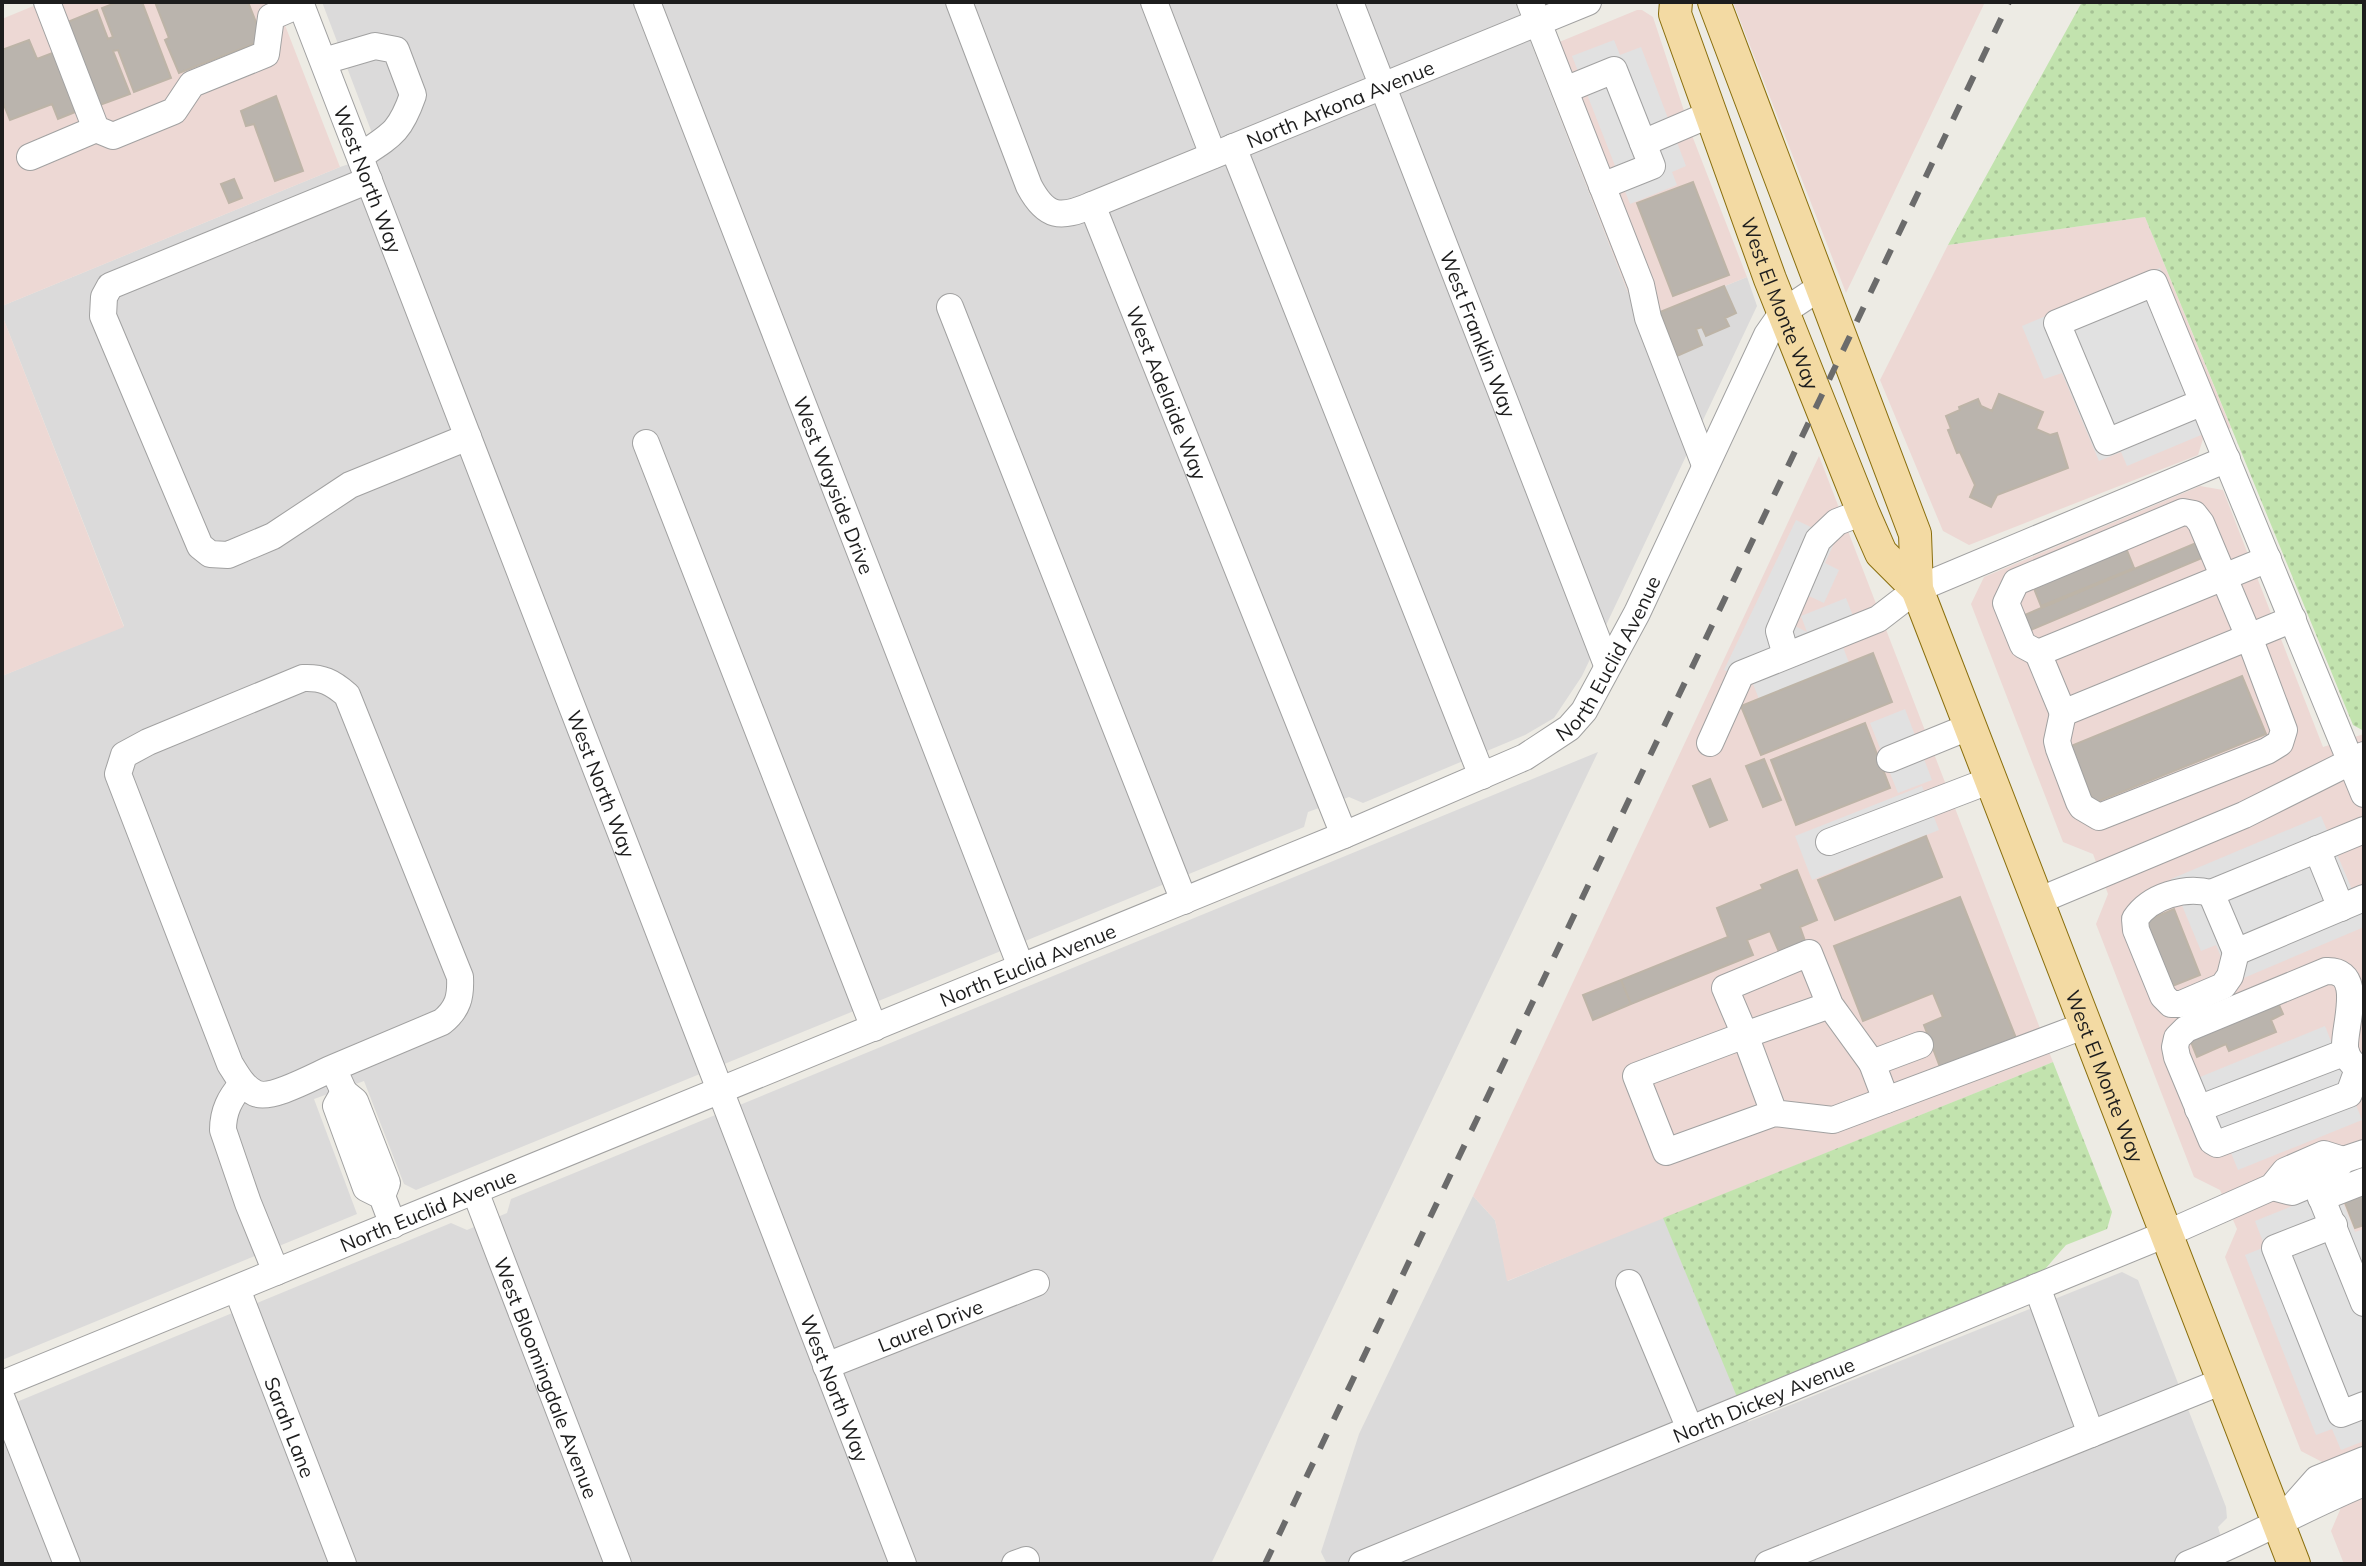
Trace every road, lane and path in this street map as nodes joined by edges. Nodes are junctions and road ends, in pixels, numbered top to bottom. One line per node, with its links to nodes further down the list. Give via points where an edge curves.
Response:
1 (47, 2): 15 (street)
2 (647, 2): 56 (street, West Wayside Drive)
3 (959, 2): 21 (street, via 1039,205 1069,215)
4 (1154, 2): 17 (street)
5 (1350, 2): 12 (street, West Franklin Way)
6 (1588, 2): 10 (street, North Arkona Avenue)
7 (1676, 2): 14 (main road, West El Monte Way, via 1675,14)
8 (1714, 2): 22 (main road, West El Monte Way)
9 (300, 3): 11 (street, West North Way); 15 (street, via 271,17 266,54 192,84 174,111 113,136)
10 (1534, 12): 12 (street, North Arkona Avenue); 13 (street)
11 (324, 61): 19 (street, West North Way); 19 (street, via 375,46 396,50 413,95 404,120)
12 (1383, 87): 17 (street, North Arkona Avenue); 38 (street, West Franklin Way)
13 (1565, 90): 16 (street, via 1614,70); 20 (street)
14 (1711, 114): 16 (street); 24 (main road, West El Monte Way)
15 (96, 129): 18 (street)
16 (1643, 143): 20 (street, via 1652,166)
17 (1223, 151): 21 (street, North Arkona Avenue); 44 (street)
18 (30, 157)
19 (365, 168): 26 (street, West North Way); 26 (street, via 110,286 103,316 200,546 210,554 228,555 273,536 350,485)
20 (1602, 186): 29 (street)
21 (1092, 205): 48 (street, West Adelaide Way)
22 (1822, 286): 24 (street, North Euclid Avenue); 33 (main road, West El Monte Way, via 1915,534)
23 (950, 307): 52 (street)
24 (1783, 312): 29 (street, North Euclid Avenue); 30 (main road, West El Monte Way)
25 (2203, 402): 25 (street, via 2154,283 2057,323 2107,442); 28 (street)
26 (468, 437): 66 (street, West North Way)
27 (646, 443): 59 (street)
28 (2227, 459): 31 (street); 33 (street)
29 (1705, 465): 38 (street, North Euclid Avenue, via 1637,613)
30 (1863, 512): 33 (main road, West El Monte Way, via 1881,553); 37 (street, via 1837,522 1818,540 1779,631)
31 (2268, 559): 32 (street); 34 (street)
32 (2225, 577): 35 (street); 36 (street); 36 (street, via 2198,518 2183,512 2012,586 2006,603 2018,638)
33 (1917, 589): 37 (street, via 1878,619); 40 (main road, West El Monte Way)
34 (2293, 619): 35 (street); 42 (street)
35 (2249, 637): 39 (street); 39 (street, via 2283,724 2280,743 2267,751 2099,817 2079,802 2059,749)
36 (2038, 653): 39 (street)
37 (1786, 655): 41 (street, via 1741,674)
38 (1607, 665): 44 (street, North Euclid Avenue, via 1584,711 1569,728 1525,757)
39 (2063, 713)
40 (1971, 726): 43 (street); 45 (main road, West El Monte Way)
41 (1710, 743)
42 (2357, 757): 46 (street); 53 (street, via 2244,815)
43 (1890, 759)
44 (1482, 776): 48 (street, North Euclid Avenue)
45 (1991, 780): 49 (street); 53 (main road, West El Monte Way)
46 (2364, 794)
47 (2364, 830): 50 (street)
48 (1344, 835): 52 (street, North Euclid Avenue)
49 (1829, 842)
50 (2317, 849): 51 (street); 54 (street)
51 (2211, 893): 55 (street); 55 (street, via 2183,890 2146,906 2135,919 2163,996 2171,1004 2181,1004 2223,986)
52 (1184, 901): 56 (street, North Euclid Avenue)
53 (2038, 901): 58 (main road, West El Monte Way)
54 (2353, 903): 55 (street)
55 (2236, 952)
56 (1021, 967): 59 (street, North Euclid Avenue)
57 (1830, 1005): 60 (street); 60 (street, via 1809,953 1725,988); 62 (street)
58 (2086, 1025): 67 (street); 77 (main road, West El Monte Way)
59 (874, 1028): 66 (street, North Euclid Avenue)
60 (1745, 1035): 69 (street); 69 (street, via 1636,1076 1666,1152)
61 (1920, 1045): 62 (street)
62 (1872, 1063): 67 (street)
63 (2356, 1063): 68 (street); 68 (street, via 2349,1094 2221,1144 2212,1141); 68 (street, via 2344,1045 2353,995 2346,979 2326,971 2181,1033 2177,1057)
64 (339, 1080): 65 (street, via 271,1095 257,1094); 65 (street, via 442,1022 461,996 460,977 347,695 319,677 303,678 148,742 124,755 118,774); 75 (street, via 355,1101 387,1183 382,1196)
65 (242, 1084): 78 (street, via 231,1097 223,1130)
66 (719, 1091): 74 (street, North Euclid Avenue); 84 (street, West North Way)
67 (1886, 1100): 69 (street, via 1833,1120)
68 (2198, 1109)
69 (1774, 1113)
70 (2353, 1157): 72 (street, via 2324,1154 2285,1171); 73 (street)
71 (2364, 1181): 73 (street)
72 (2272, 1187): 73 (street); 77 (street, North Dickey Avenue)
73 (2318, 1190): 76 (street)
74 (475, 1191): 75 (street, North Euclid Avenue); 96 (street, West Bloomingdale Avenue)
75 (393, 1225): 78 (street, North Euclid Avenue)
76 (2334, 1225): 83 (street); 88 (street, via 2275,1248 2341,1414)
77 (2166, 1234): 81 (street, North Dickey Avenue); 85 (main road, West El Monte Way)
78 (276, 1272): 82 (street, North Euclid Avenue)
79 (1036, 1283): 84 (street, Laurel Drive)
80 (1629, 1283): 89 (street)
81 (2037, 1287): 89 (street, North Dickey Avenue); 90 (street)
82 (237, 1289): 86 (street, North Euclid Avenue); 95 (street, Sarah Lane)
83 (2364, 1303)
84 (826, 1366): 97 (street, West North Way)
85 (2223, 1381): 90 (street); 93 (main road, West El Monte Way)
86 (2, 1384)
87 (2, 1399): 94 (street)
88 (2364, 1405)
89 (1690, 1429): 98 (street, North Dickey Avenue)
90 (2091, 1434): 99 (street)
91 (2364, 1460): 93 (street, via 2317,1479)
92 (2364, 1483): 93 (street)
93 (2278, 1523): 100 (street); 101 (main road, West El Monte Way)
94 (67, 1564)
95 (343, 1564)
96 (618, 1564)
97 (903, 1564)
98 (1362, 1564)
99 (1768, 1564)
100 (2188, 1564)
101 (2294, 1564)

